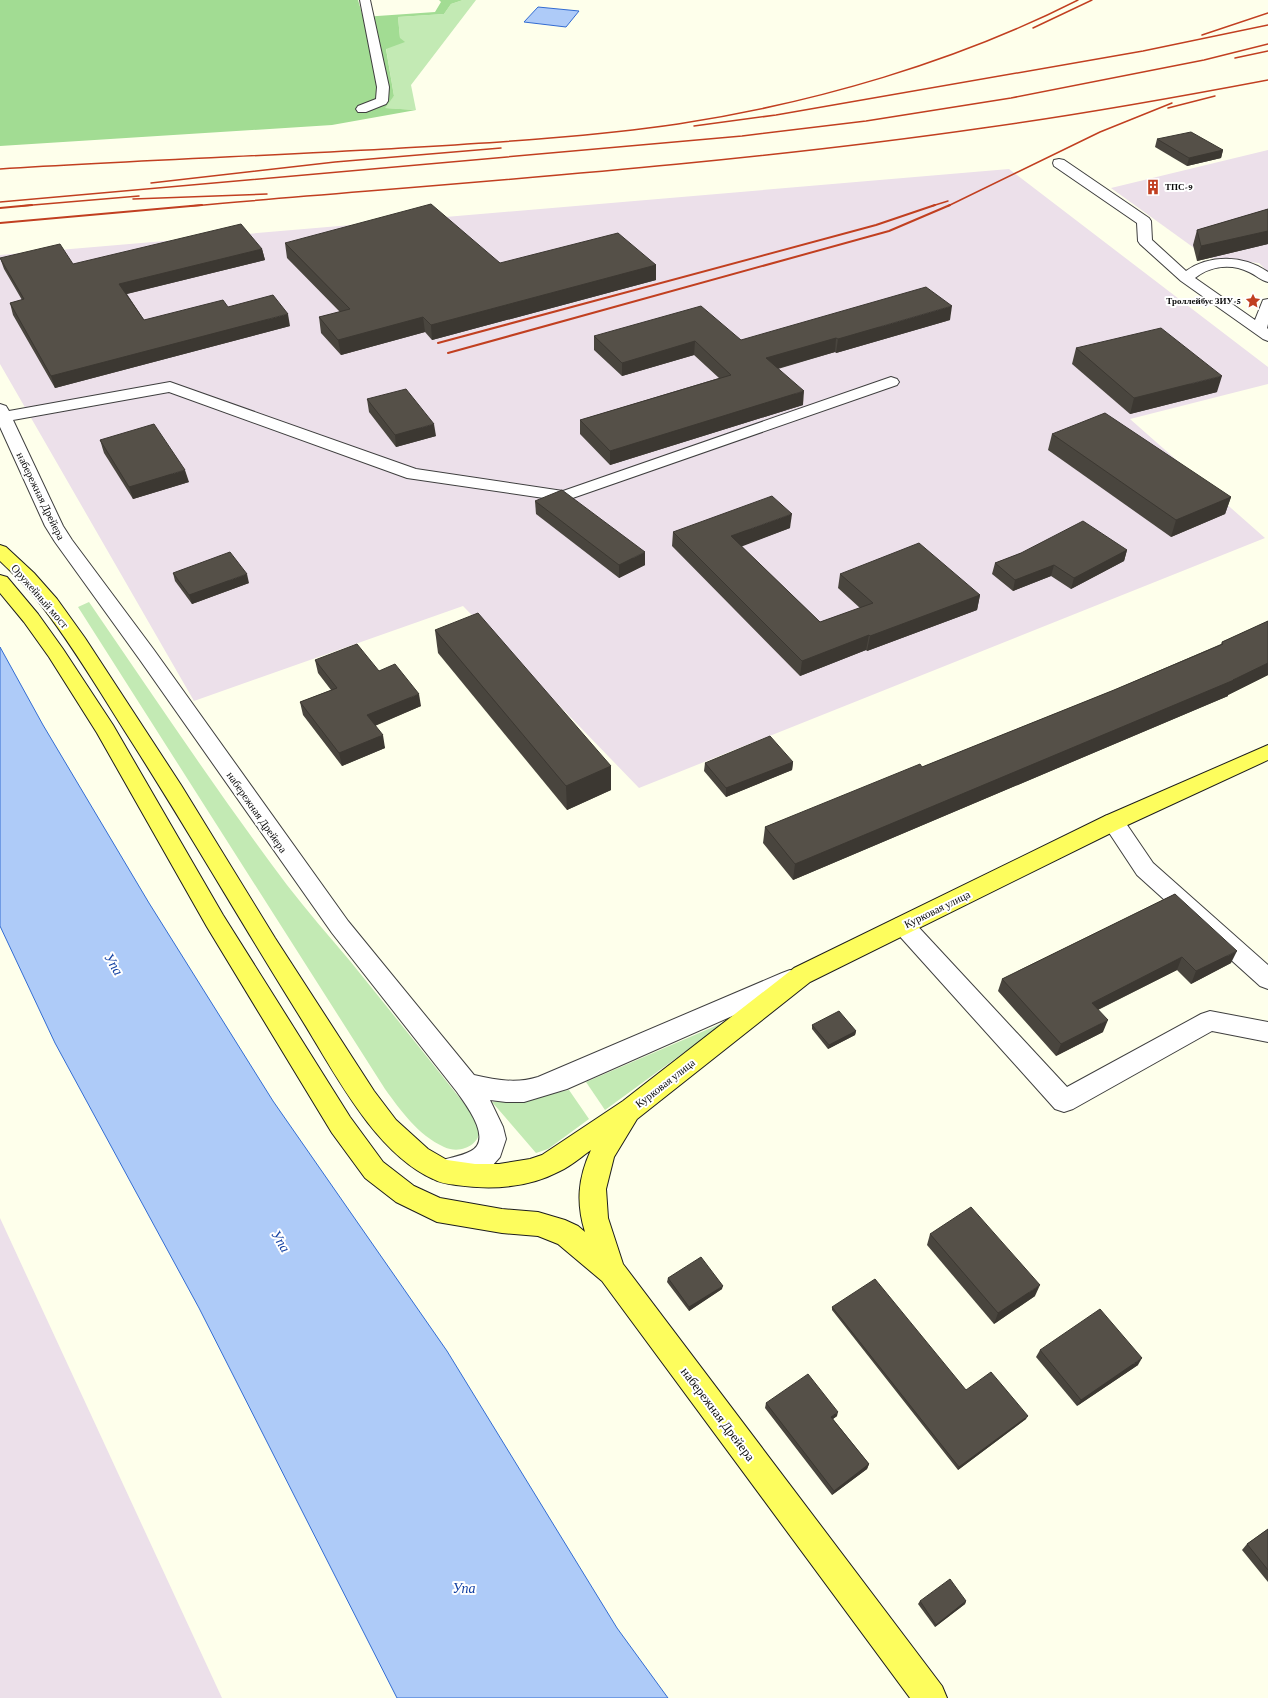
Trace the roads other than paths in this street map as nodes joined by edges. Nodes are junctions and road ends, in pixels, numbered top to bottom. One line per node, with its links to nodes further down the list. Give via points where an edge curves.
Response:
1 (365, 0): 2 (street, via 383,88 382,102)
2 (362, 109)
3 (1059, 163): 4 (street, via 1144,221 1145,241)
4 (1186, 278): 5 (street, via 1195,270 1223,262 1252,268); 7 (street)
5 (1268, 278)
6 (1268, 303): 7 (street)
7 (1263, 332)
8 (891, 382): 9 (street, via 564,496 413,474 170,387)
9 (1, 413): 18 (street, набережная Дрейера, via 64,542 340,927)
10 (0, 551): 20 (main road, Оружейный мост, via 50,603 78,642 365,1099 402,1143)
11 (0, 581): 21 (main road, Оружейный мост, via 56,653 106,730 215,921 320,1093 374,1170 405,1194 437,1210 538,1224 555,1229 568,1235)
12 (1268, 752): 13 (main road, Курковая улица)
13 (1113, 822): 14 (main road, Курковая улица); 16 (street, via 1145,869)
14 (903, 926): 15 (main road, Курковая улица); 17 (street, via 1064,1101 1210,1020)
15 (802, 975): 18 (street, via 558,1081 519,1092); 19 (main road, Курковая улица)
16 (1268, 979)
17 (1268, 1032)
18 (466, 1084): 20 (street, набережная Дрейера, via 492,1126 493,1145 483,1158 472,1164)
19 (632, 1109): 20 (main road, via 551,1163 530,1171 499,1176 475,1176); 21 (main road, набережная Дрейера, via 615,1131 601,1157 594,1180 592,1201 601,1242)
20 (442, 1171)
21 (612, 1272): 22 (main road, набережная Дрейера)
22 (930, 1698)

